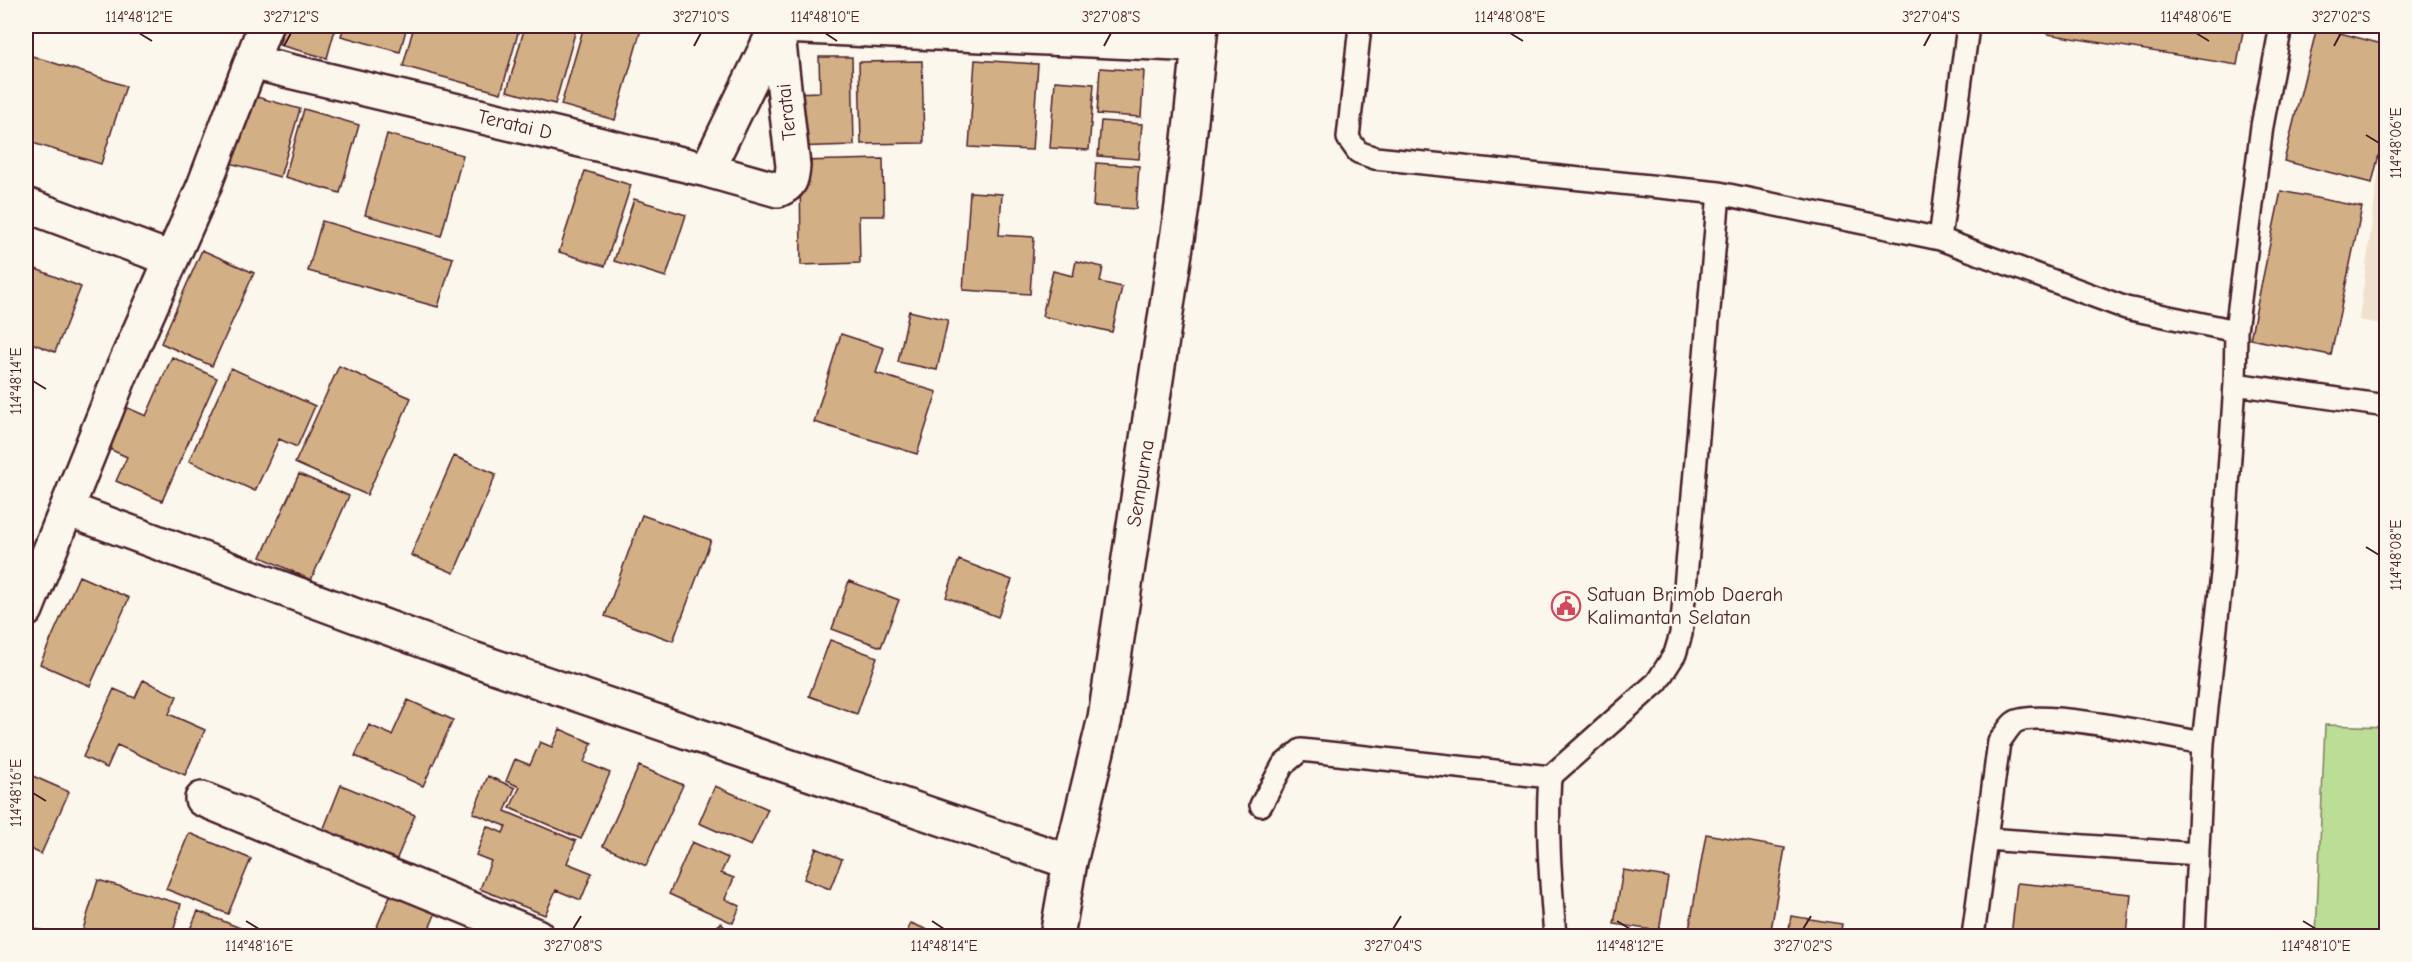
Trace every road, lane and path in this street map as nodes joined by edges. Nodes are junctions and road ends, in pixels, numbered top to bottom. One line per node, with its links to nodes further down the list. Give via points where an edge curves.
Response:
1 (265, 26): 8 (street)
2 (777, 26): 9 (street); 10 (street, Teratai, via 793,166 792,181)
3 (783, 26): 7 (street)
4 (1360, 26): 11 (lane, via 1348,138 1358,152 1387,159)
5 (1968, 26): 13 (lane)
6 (2281, 26): 15 (lane, via 2262,126)
7 (1200, 35): 26 (street, Sempurna, via 1182,206 1105,718)
8 (251, 62): 9 (street, Teratai D); 14 (street, via 204,186)
9 (707, 170): 10 (street, Teratai D)
10 (778, 190)
11 (1719, 193): 13 (lane); 21 (lane, via 1681,634 1675,654 1657,682)
12 (26, 205): 14 (street)
13 (1940, 239): 15 (lane, via 2126,308)
14 (171, 259): 18 (street)
15 (2236, 331): 16 (lane)
16 (2235, 384): 17 (lane); 20 (lane, via 2222,574)
17 (2386, 406)
18 (67, 509): 19 (street); 26 (street, via 470,658)
19 (26, 610)
20 (2203, 743): 24 (lane, via 2041,717 2016,722 1999,742); 25 (lane)
21 (1550, 777): 23 (lane, via 1301,750 1283,765); 29 (lane, via 1550,875)
22 (202, 799): 27 (street)
23 (1260, 805)
24 (1986, 839): 25 (lane); 30 (lane)
25 (2198, 854): 31 (lane)
26 (1070, 862): 28 (street, Sempurna)
27 (537, 936)
28 (1057, 936)
29 (1555, 936)
30 (1973, 936)
31 (2194, 936)

